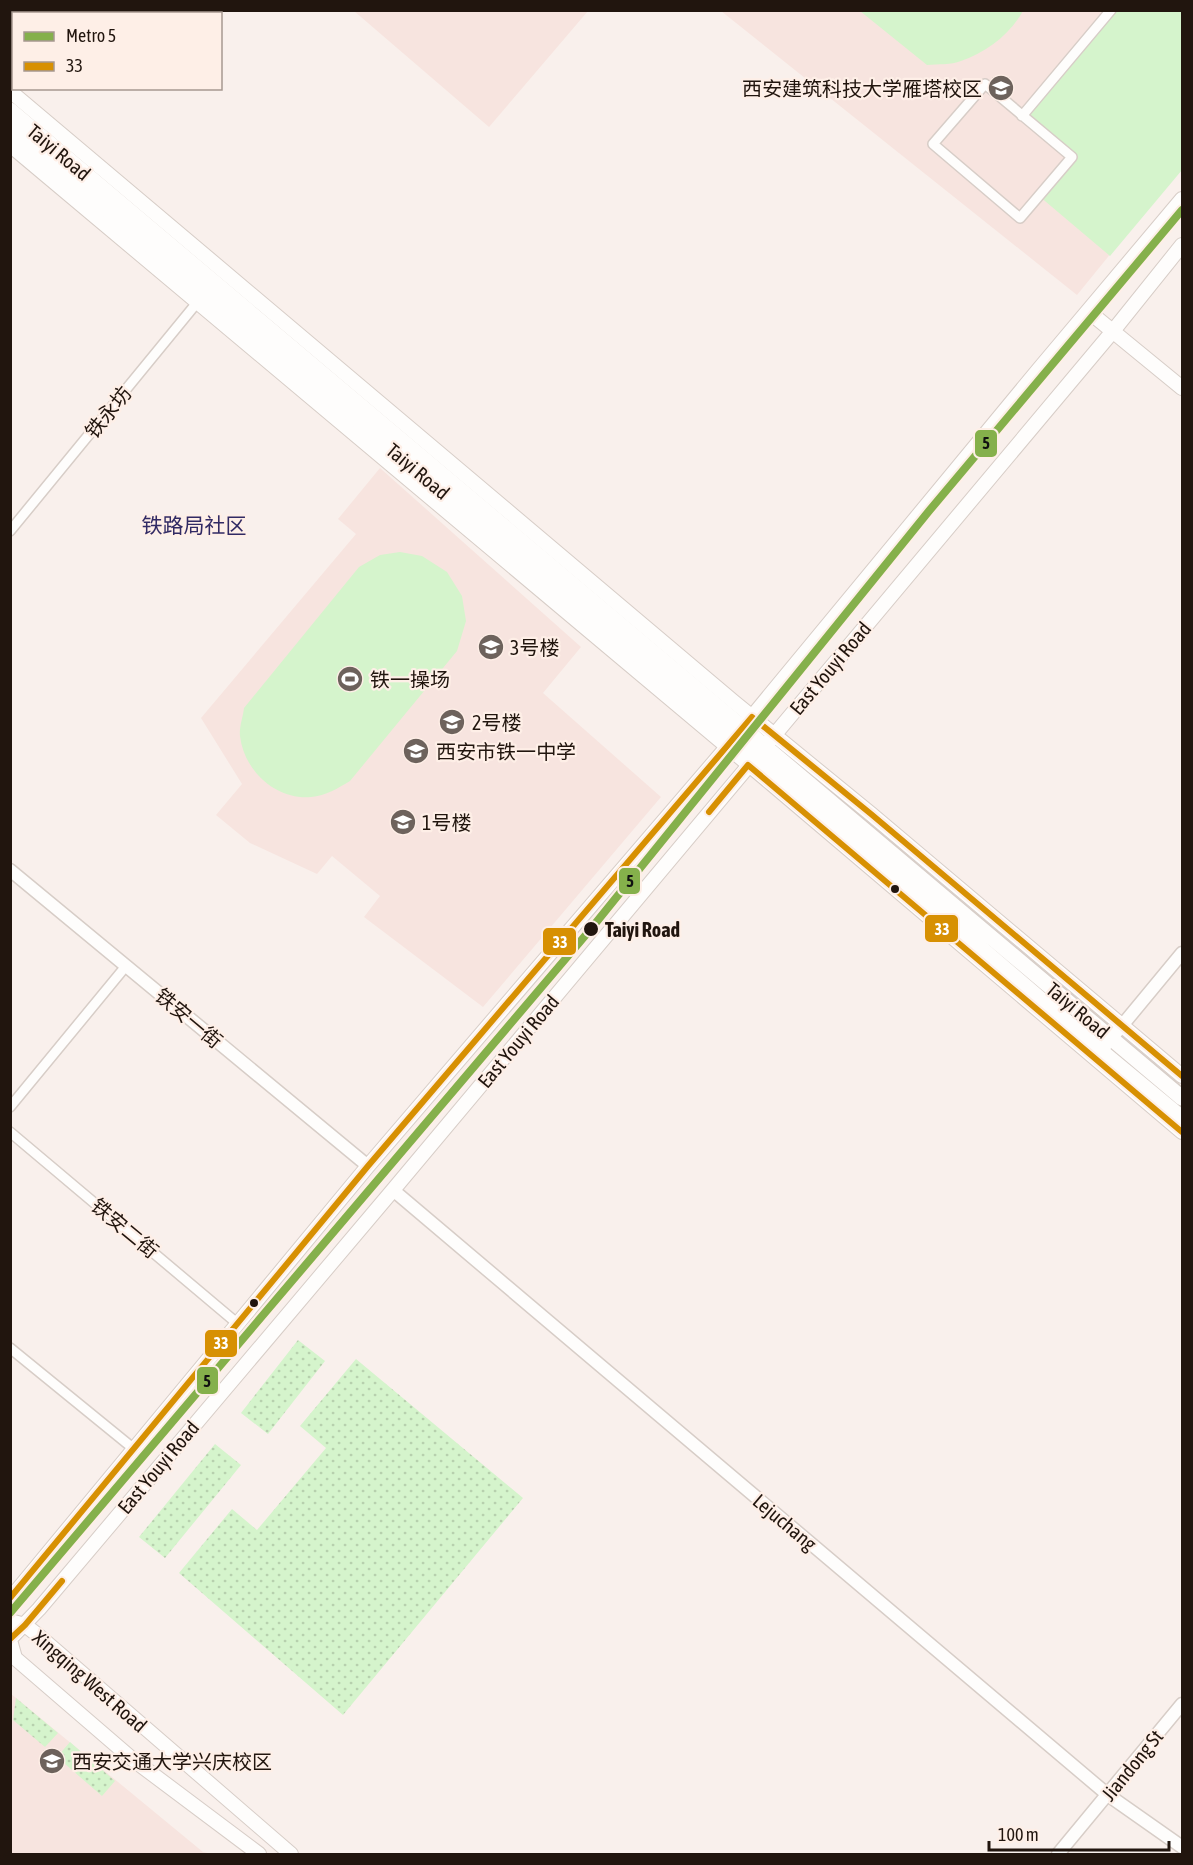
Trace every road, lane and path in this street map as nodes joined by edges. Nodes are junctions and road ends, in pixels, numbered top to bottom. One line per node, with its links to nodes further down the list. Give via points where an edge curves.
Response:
1 (1111, 10): 4 (street)
2 (10, 91): 14 (main road)
3 (10, 111): 14 (main road, Taiyi Road)
4 (1022, 116): 4 (street, via 1072,157 1020,218 933,144 985,84)
5 (10, 128): 9 (main road, Taiyi Road)
6 (10, 145): 9 (main road)
7 (1182, 199): 10 (main road, East Youyi Road)
8 (1182, 245): 11 (main road, East Youyi Road)
9 (201, 297): 13 (street, 铁永坊); 14 (main road, Taiyi Road)
10 (1088, 311): 11 (main road); 14 (main road, East Youyi Road)
11 (1113, 332): 12 (main road); 15 (main road, East Youyi Road)
12 (1182, 388)
13 (10, 531)
14 (739, 733): 15 (main road, Taiyi Road); 15 (main road); 28 (main road, East Youyi Road)
15 (761, 750): 19 (main road); 20 (main road, Taiyi Road); 21 (main road, Taiyi Road); 27 (main road); 29 (main road, East Youyi Road)
16 (10, 870): 18 (street, 铁安一街)
17 (1182, 953): 19 (street)
18 (126, 966): 24 (street); 28 (street, 铁安一街)
19 (1122, 1025): 20 (street); 22 (main road)
20 (1111, 1038): 21 (street); 23 (main road, Taiyi Road)
21 (1101, 1051): 25 (main road, Taiyi Road)
22 (1182, 1076)
23 (1182, 1098)
24 (10, 1107)
25 (1182, 1118)
26 (10, 1132): 30 (street, 铁安二街)
27 (1182, 1132)
28 (368, 1166): 30 (main road, East Youyi Road)
29 (393, 1190): 35 (main road, East Youyi Road); 38 (street, Lejuchang)
30 (238, 1324): 32 (main road, East Youyi Road)
31 (10, 1347): 32 (street)
32 (134, 1449): 33 (main road, East Youyi Road)
33 (10, 1599)
34 (10, 1621): 35 (main road)
35 (25, 1625): 36 (main road, East Youyi Road); 41 (main road, Xingqing West Road)
36 (10, 1640): 40 (main road, Xingqing West Road, via 15,1658 77,1712 131,1758)
37 (1182, 1704): 38 (street, Jiandong St)
38 (1108, 1795): 39 (street, Lejuchang); 42 (street, Jiandong St)
39 (1182, 1847)
40 (259, 1854)
41 (291, 1854)
42 (1058, 1854)

